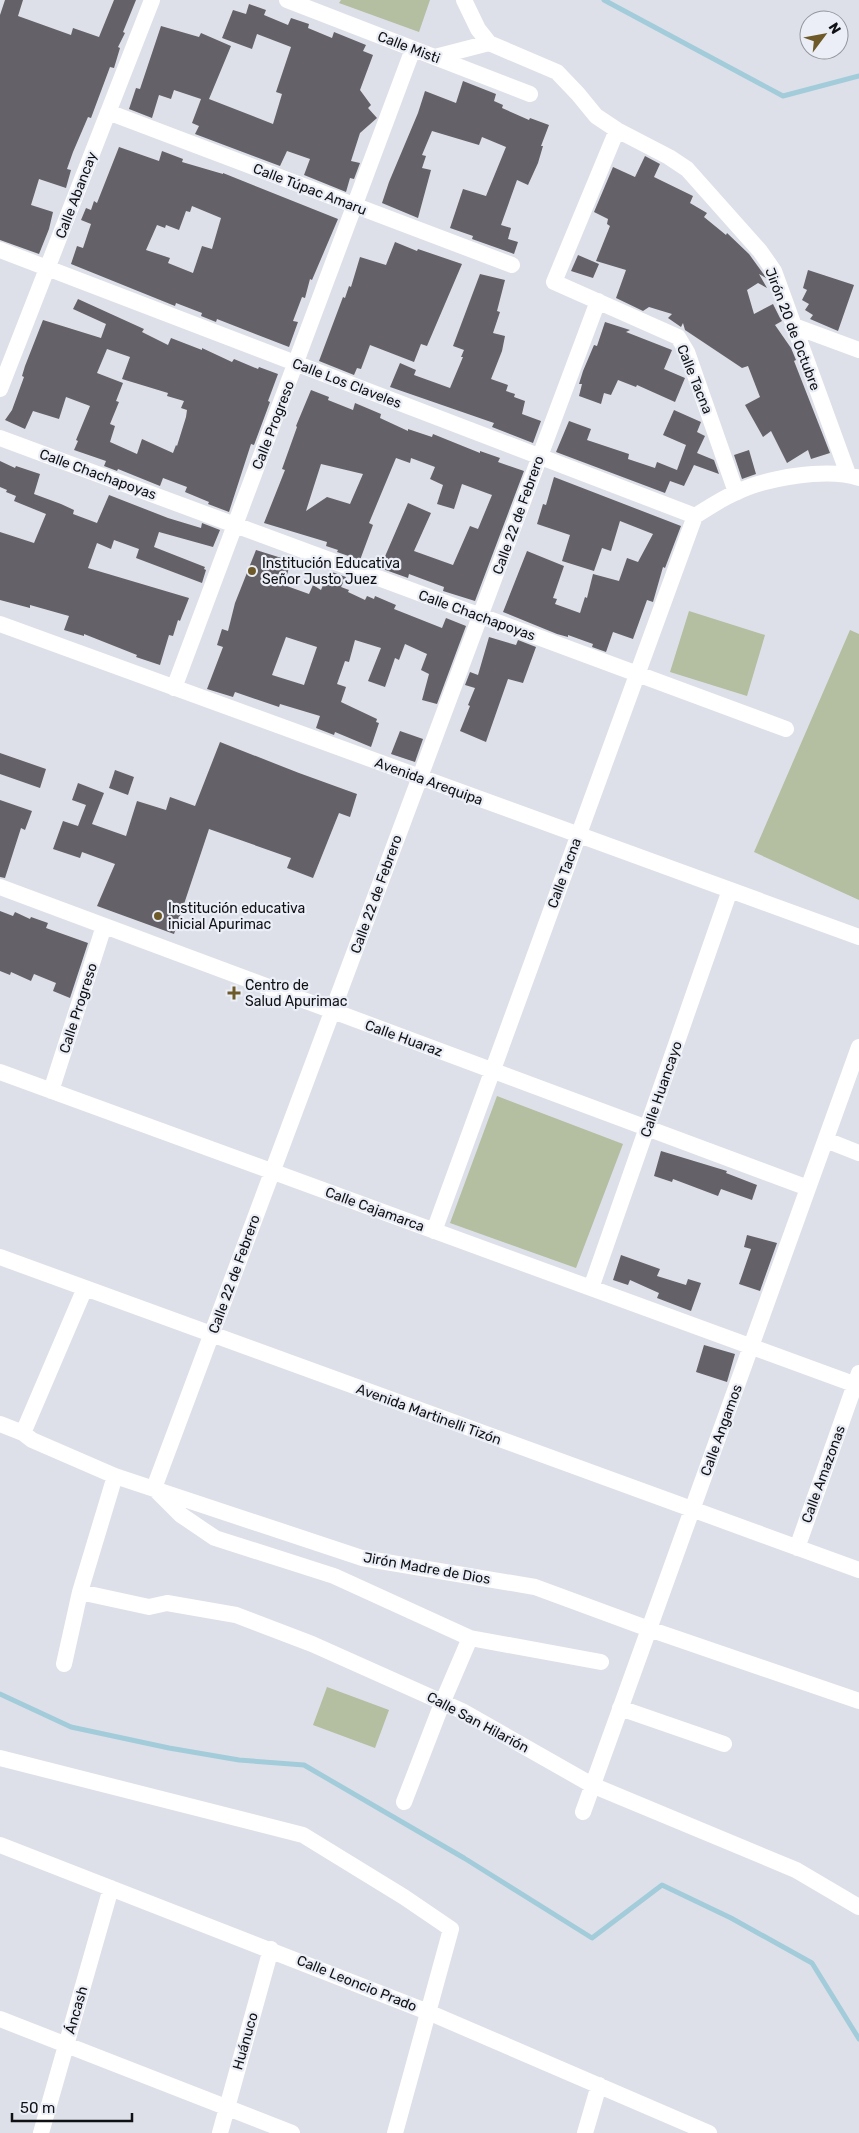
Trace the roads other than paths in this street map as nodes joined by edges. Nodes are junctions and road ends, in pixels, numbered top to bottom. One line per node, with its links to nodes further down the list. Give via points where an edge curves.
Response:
1 (152, 0): 8 (street, Calle Abancay)
2 (287, 0): 5 (street, Calle Misti)
3 (464, 0): 4 (street)
4 (489, 43): 6 (street); 9 (street, Jirón 20 de Octubre, via 557,72 596,116)
5 (413, 49): 6 (street, Calle Misti); 10 (street, Calle Progreso)
6 (435, 57): 7 (street, Calle Misti)
7 (530, 94)
8 (108, 112): 10 (street, Calle Túpac Amaru); 13 (street, Calle Abancay)
9 (617, 130): 14 (street, Calle Tacna, via 554,282); 15 (street, Jirón 20 de Octubre, via 687,169 754,243 774,271)
10 (354, 206): 12 (street, Calle Túpac Amaru); 17 (street, Calle Progreso)
11 (0, 250): 13 (street, Calle Los Claveles)
12 (512, 265)
13 (47, 268): 17 (street, Calle Los Claveles); 18 (street, Calle Abancay)
14 (598, 301): 20 (street, Calle 22 de Febrero); 22 (street, Calle Tacna, via 678,337 687,352)
15 (794, 326): 16 (street); 21 (street, Jirón 20 de Octubre)
16 (859, 350)
17 (296, 363): 20 (street, Calle Los Claveles); 24 (street, Calle Progreso)
18 (0, 389)
19 (0, 438): 24 (street, Calle Chachapoyas)
20 (540, 456): 23 (street, Calle Los Claveles); 25 (street, Calle 22 de Febrero)
21 (854, 476): 22 (street, via 817,473 786,477)
22 (736, 492): 23 (street)
23 (695, 516): 27 (street, Calle Tacna)
24 (235, 525): 25 (street, Calle Chachapoyas); 28 (street, Calle Progreso)
25 (480, 616): 27 (street, Calle Chachapoyas); 30 (street, Calle 22 de Febrero)
26 (0, 624): 28 (street, Avenida Arequipa)
27 (637, 674): 29 (street, Calle Chachapoyas); 31 (street, Calle Tacna)
28 (174, 688): 30 (street, Avenida Arequipa)
29 (786, 729)
30 (420, 777): 31 (street, Avenida Arequipa); 36 (street, Calle 22 de Febrero)
31 (578, 835): 33 (street, Avenida Arequipa); 38 (street, Calle Tacna)
32 (0, 887): 34 (street, Calle Huaraz)
33 (730, 890): 35 (street, Avenida Arequipa); 41 (street, Calle Huancayo)
34 (104, 926): 36 (street, Calle Huaraz); 40 (street, Calle Progreso)
35 (859, 937)
36 (333, 1011): 38 (street, Calle Huaraz); 44 (street, Calle 22 de Febrero)
37 (859, 1047): 42 (street, Calle Angamos)
38 (492, 1070): 41 (street, Calle Huaraz); 46 (street, Calle Tacna)
39 (0, 1072): 40 (street, Calle Cajamarca)
40 (51, 1091): 44 (street, Calle Cajamarca)
41 (647, 1128): 45 (street, Calle Huaraz); 49 (street, Calle Huancayo)
42 (826, 1140): 43 (street); 45 (street, Calle Angamos)
43 (859, 1153)
44 (272, 1172): 46 (street, Calle Cajamarca); 50 (street, Calle 22 de Febrero)
45 (808, 1188): 51 (street, Calle Angamos)
46 (434, 1231): 49 (street, Calle Cajamarca)
47 (0, 1257): 48 (street, Avenida Martinelli Tizón)
48 (85, 1288): 50 (street, Avenida Martinelli Tizón); 54 (street)
49 (591, 1288): 51 (street, Calle Cajamarca)
50 (212, 1334): 56 (street, Calle 22 de Febrero); 57 (street, Avenida Martinelli Tizón)
51 (751, 1347): 52 (street, Calle Cajamarca); 57 (street, Calle Angamos)
52 (858, 1381): 58 (street, Calle Amazonas)
53 (0, 1424): 54 (street, Jirón Madre de Dios)
54 (23, 1433): 55 (street, Jirón Madre de Dios, via 32,1440)
55 (115, 1476): 56 (street, Jirón Madre de Dios); 60 (street)
56 (154, 1488): 61 (street, Jirón Madre de Dios, via 362,1558 535,1587); 62 (street, via 181,1515 214,1538 334,1576)
57 (692, 1509): 58 (street, Avenida Martinelli Tizón); 61 (street, Calle Angamos)
58 (797, 1548): 59 (street, Avenida Martinelli Tizón)
59 (859, 1570)
60 (80, 1592): 64 (street); 65 (street, Calle San Hilarión, via 149,1607 167,1603 236,1615)
61 (649, 1629): 66 (street, Jirón Madre de Dios); 67 (street, Calle Angamos)
62 (470, 1638): 63 (street); 65 (street)
63 (601, 1662)
64 (64, 1664)
65 (443, 1701): 70 (street, Calle San Hilarión); 71 (street)
66 (859, 1701)
67 (620, 1708): 68 (street); 70 (street, Calle Angamos)
68 (724, 1744)
69 (0, 1758): 77 (street, via 303,1835 451,1929)
70 (592, 1785): 72 (street, Calle Angamos); 75 (street, Calle San Hilarión, via 796,1870)
71 (404, 1802)
72 (583, 1812)
73 (0, 1845): 74 (street, Calle Leoncio Prado)
74 (111, 1888): 76 (street, Calle Leoncio Prado); 79 (street, Áncash)
75 (859, 1907)
76 (271, 1949): 77 (street, Calle Leoncio Prado); 81 (street, Huánuco)
77 (428, 2012): 80 (street, Calle Leoncio Prado); 85 (street)
78 (0, 2019): 79 (street)
79 (66, 2045): 81 (street); 82 (street, Áncash)
80 (599, 2085): 86 (street); 87 (street, Calle Leoncio Prado)
81 (227, 2108): 83 (street, Huánuco); 84 (street)
82 (41, 2133)
83 (220, 2133)
84 (292, 2133)
85 (395, 2133)
86 (585, 2133)
87 (709, 2133)

